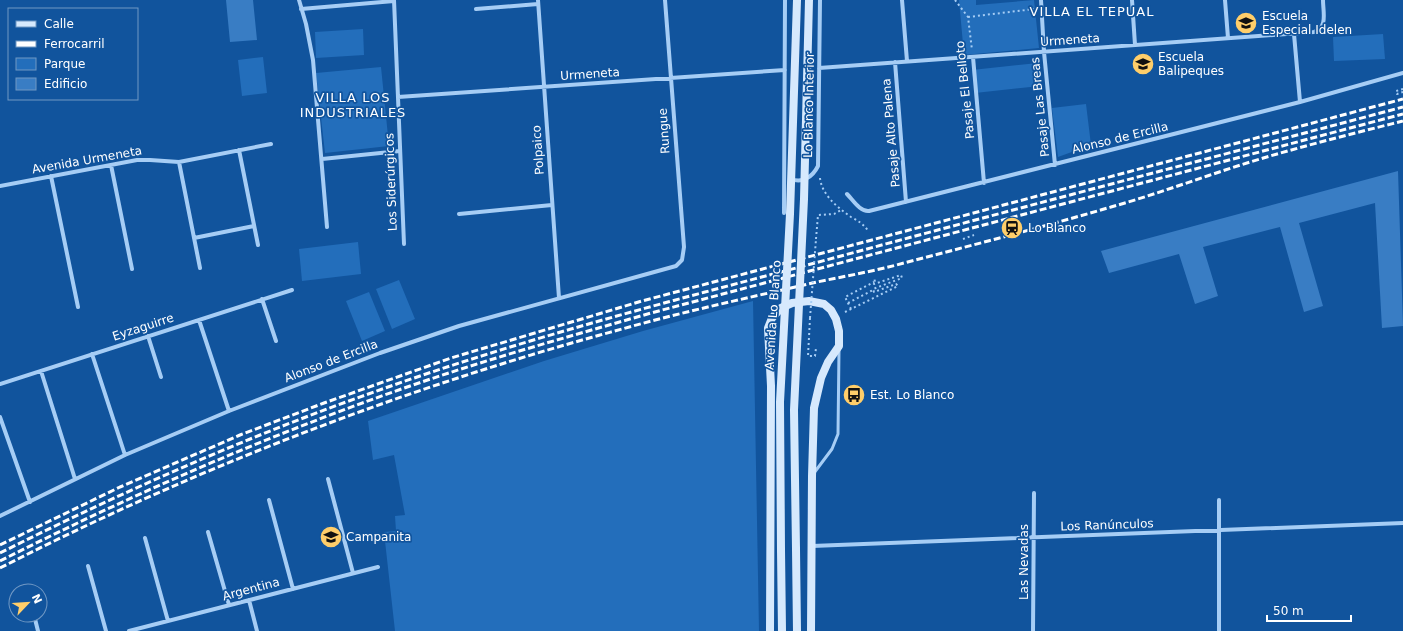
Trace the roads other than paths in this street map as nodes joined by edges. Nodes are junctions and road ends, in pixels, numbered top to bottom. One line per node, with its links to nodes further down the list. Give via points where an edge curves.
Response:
1 (299, 0): 14 (street)
2 (394, 0): 14 (street); 28 (street, Los Siderúrgicos)
3 (665, 0): 26 (street, Rungue)
4 (785, 0): 24 (street, Lo Blanco Interior)
5 (797, 0): 94 (main road, Avenida Lo Blanco, bridge, via 790,214 780,402)
6 (810, 0): 95 (main road, Avenida Lo Blanco, bridge, via 794,410)
7 (820, 0): 23 (street, Lo Blanco Interior)
8 (902, 0): 21 (street)
9 (1041, 0): 19 (street, Pasaje Las Breas)
10 (1132, 0): 18 (street)
11 (1225, 0): 17 (street)
12 (1322, 0): 16 (street, Urmeneta, via 1324,22 1321,29)
13 (538, 2): 15 (street); 27 (street, Polpaico)
14 (300, 8): 33 (street, via 313,60)
15 (476, 9)
16 (1294, 34): 17 (street, Urmeneta); 29 (street)
17 (1228, 38): 18 (street, Urmeneta)
18 (1135, 45): 19 (street, Urmeneta)
19 (1044, 52): 20 (street, Urmeneta); 36 (street, Pasaje Las Breas)
20 (972, 57): 21 (street, Urmeneta); 39 (street, Pasaje El Belloto)
21 (907, 61): 22 (street, Urmeneta)
22 (895, 62): 23 (street, Urmeneta); 42 (street, Pasaje Alto Palena)
23 (819, 68): 37 (street, Lo Blanco Interior, via 818,166 805,180 793,180)
24 (785, 70): 26 (street, Urmeneta); 37 (street, Lo Blanco Interior)
25 (1403, 73): 29 (street, Alonso de Ercilla)
26 (670, 78): 27 (street, Urmeneta); 51 (street, Rungue, via 684,247)
27 (544, 87): 28 (street, Urmeneta); 43 (street, Polpaico)
28 (398, 97): 32 (street, Los Siderúrgicos)
29 (1300, 102): 36 (street, Alonso de Ercilla)
30 (271, 144): 31 (street, Avenida Urmeneta)
31 (239, 150): 34 (street, Avenida Urmeneta); 46 (street)
32 (400, 151): 33 (street); 49 (street, Los Siderúrgicos)
33 (322, 159): 47 (street)
34 (179, 162): 35 (street, Avenida Urmeneta, via 137,160); 48 (street)
35 (111, 165): 38 (street, Avenida Urmeneta); 53 (street)
36 (1055, 165): 39 (street, Alonso de Ercilla)
37 (784, 173): 44 (street, Lo Blanco Interior)
38 (51, 176): 40 (street, Avenida Urmeneta); 57 (street)
39 (984, 183): 42 (street, Alonso de Ercilla)
40 (0, 186)
41 (847, 194): 42 (street, Alonso de Ercilla, via 865,212)
42 (906, 202)
43 (552, 206): 45 (street); 55 (street, Polpaico)
44 (784, 213)
45 (459, 214)
46 (254, 226): 48 (street); 50 (street)
47 (327, 227)
48 (194, 238): 52 (street)
49 (404, 244)
50 (258, 245)
51 (682, 260): 55 (street, Alonso de Ercilla, via 676,266)
52 (200, 268)
53 (132, 270)
54 (292, 290): 56 (street, Eyzaguirre)
55 (559, 298): 66 (street, Alonso de Ercilla, via 422,338)
56 (262, 299): 58 (street, Eyzaguirre); 60 (street)
57 (78, 307)
58 (199, 320): 59 (street, Eyzaguirre); 66 (street)
59 (148, 336): 62 (street, Eyzaguirre); 64 (street)
60 (276, 341)
61 (838, 346): 69 (main road, via 823,373 814,408); 69 (lane, via 838,434 832,449); 93 (main road, via 839,331 836,319 831,310 819,302 801,301 787,304 769,323 767,333 772,386)
62 (92, 354): 63 (street, Eyzaguirre); 68 (street)
63 (41, 372): 65 (street, Eyzaguirre); 70 (street)
64 (161, 377)
65 (0, 384)
66 (230, 411): 68 (street, Alonso de Ercilla)
67 (0, 418): 75 (street)
68 (125, 455): 70 (street, Alonso de Ercilla)
69 (812, 476): 82 (main road)
70 (75, 479): 75 (street, Alonso de Ercilla)
71 (328, 479): 85 (street)
72 (1034, 492): 81 (street, Las Nevadas)
73 (269, 500): 86 (street)
74 (1219, 500): 78 (street)
75 (30, 502): 76 (street, Alonso de Ercilla)
76 (0, 516)
77 (1403, 523): 78 (street, Los Ranúnculos)
78 (1219, 530): 81 (street, Los Ranúnculos); 98 (street)
79 (208, 532): 88 (street)
80 (145, 538): 89 (street)
81 (1034, 538): 82 (street, Los Ranúnculos); 97 (street, Las Nevadas)
82 (811, 546): 96 (main road)
83 (88, 566): 90 (street)
84 (378, 567): 85 (street, Argentina)
85 (353, 573): 86 (street, Argentina)
86 (293, 589): 87 (street, Argentina)
87 (249, 600): 88 (street, Argentina); 92 (street)
88 (229, 605): 89 (street, Argentina)
89 (168, 621): 91 (street, Argentina)
90 (106, 631)
91 (129, 631)
92 (257, 631)
93 (770, 631)
94 (782, 631)
95 (797, 631)
96 (811, 631)
97 (1033, 631)
98 (1220, 631)

